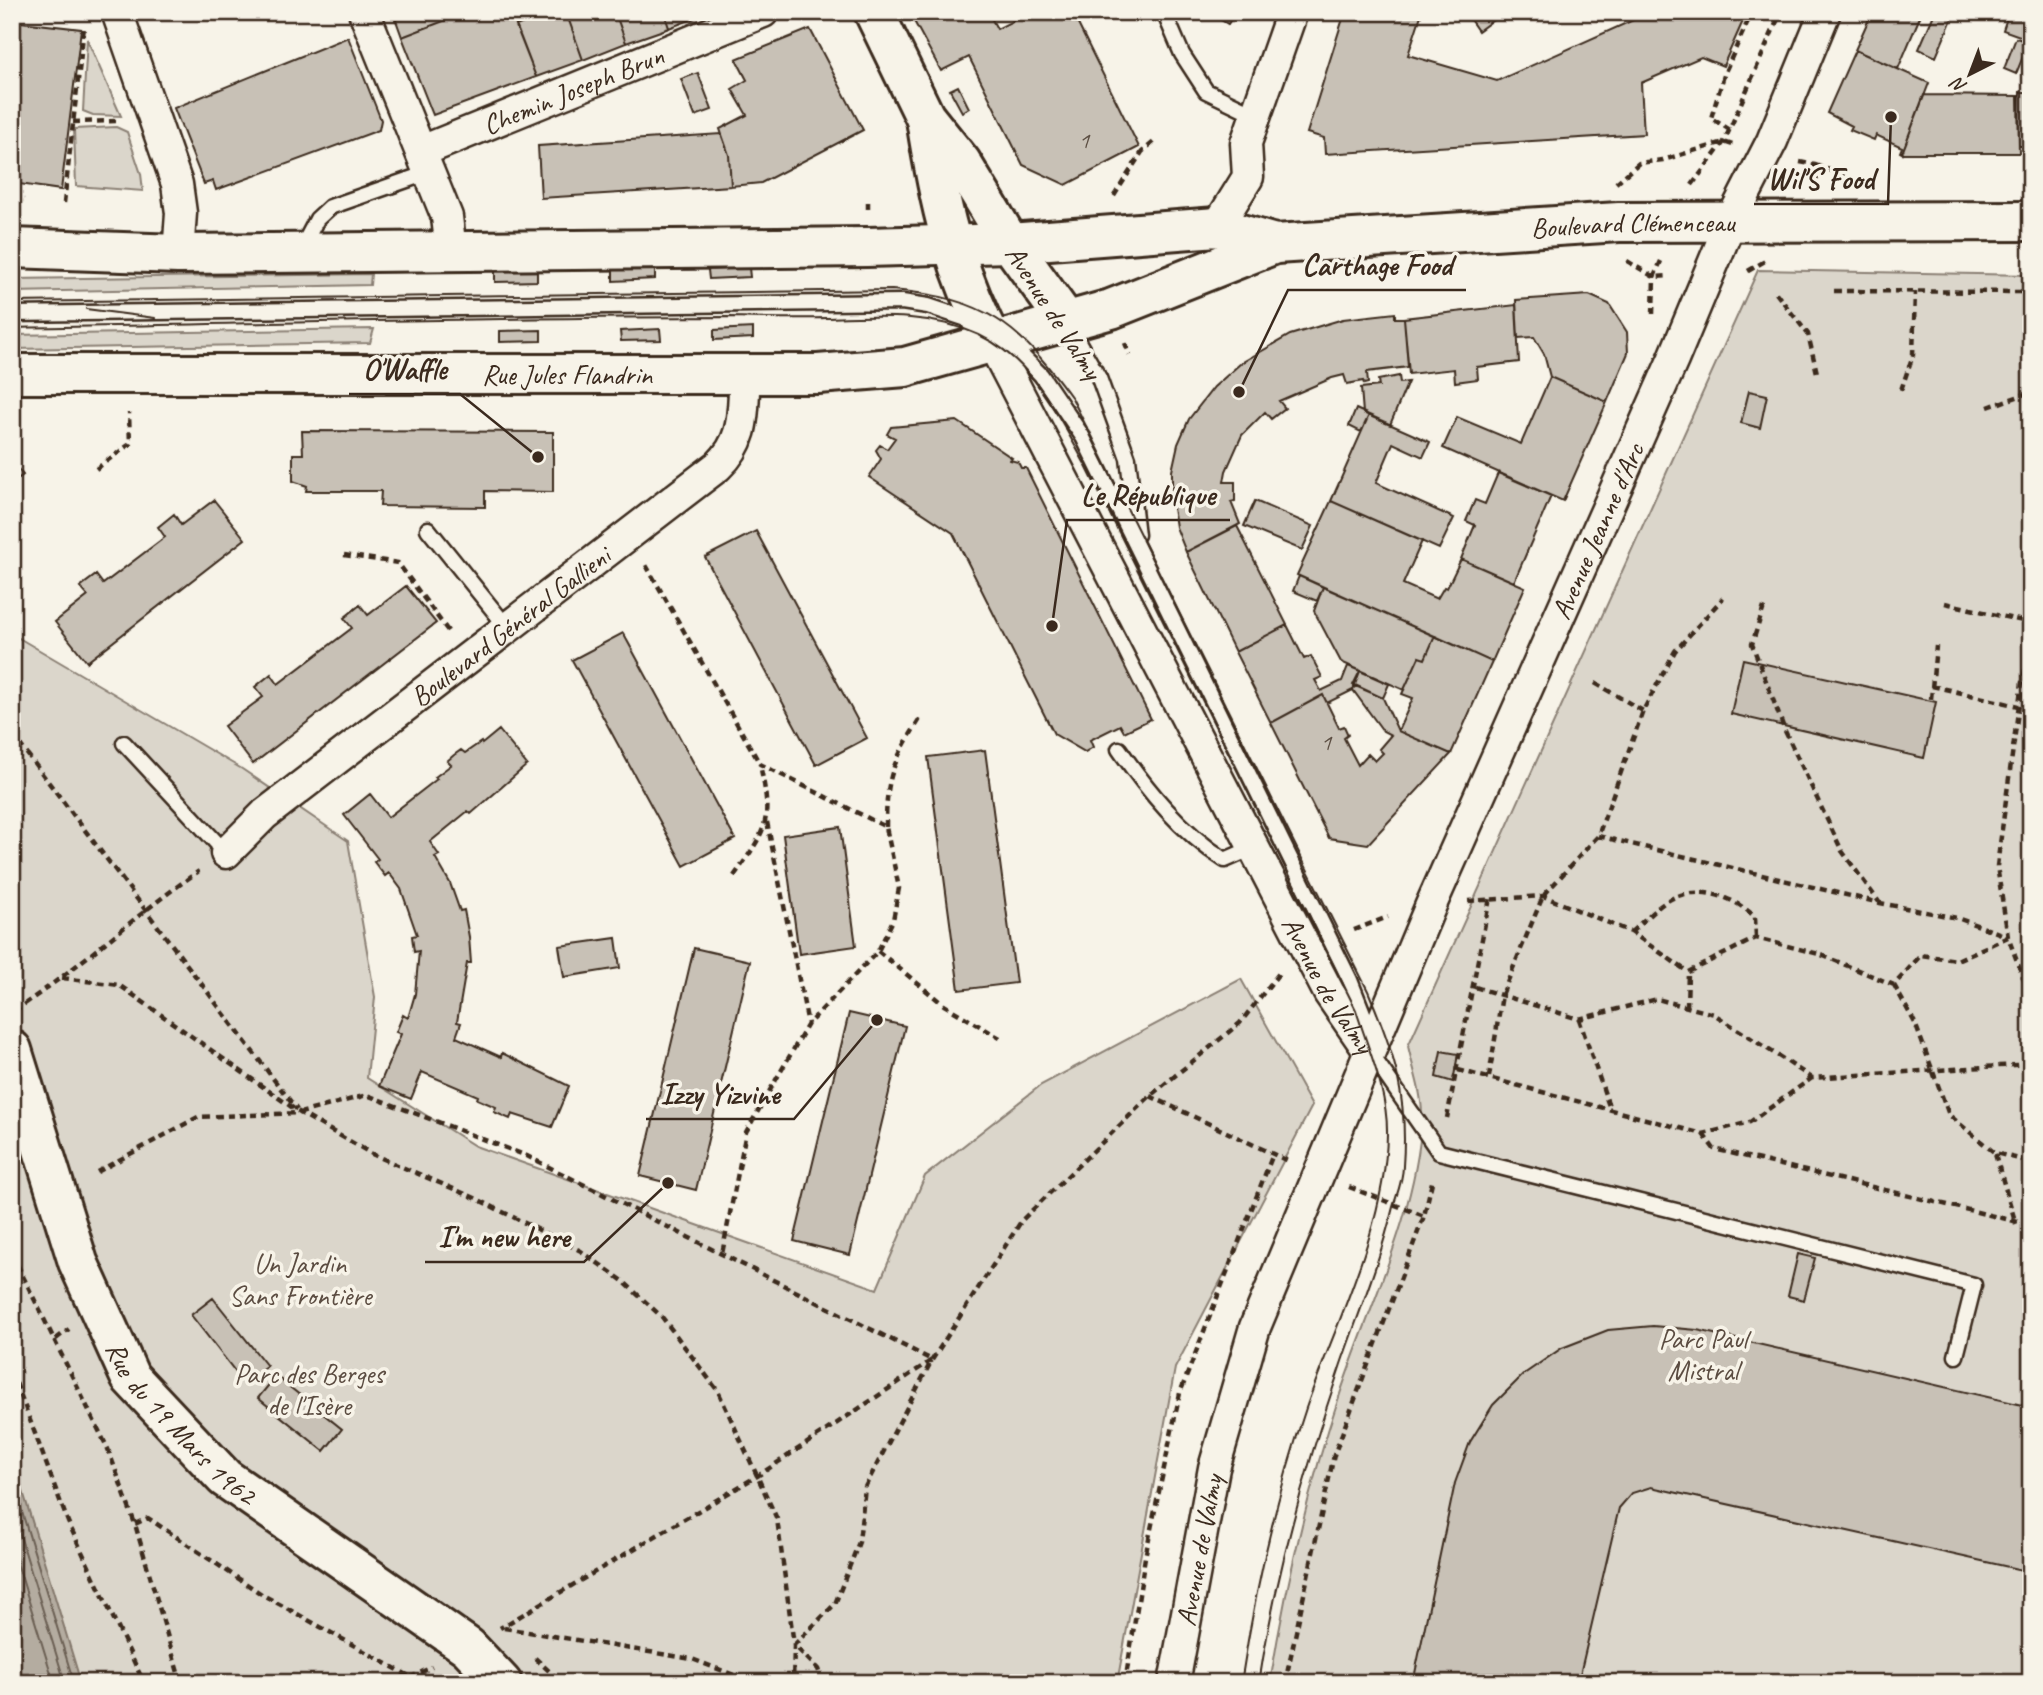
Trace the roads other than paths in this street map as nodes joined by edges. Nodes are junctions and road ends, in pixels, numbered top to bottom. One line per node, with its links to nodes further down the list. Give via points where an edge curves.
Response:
1 (117, 12): 20 (street, via 177,184 181,213)
2 (364, 12): 10 (street)
3 (763, 12): 10 (street, Chemin Joseph Brun)
4 (874, 12): 9 (main road, Avenue de Valmy)
5 (1164, 12): 8 (lane, via 1182,54 1206,91)
6 (1292, 12): 8 (street)
7 (1825, 12): 11 (street, Avenue Jeanne d'Arc, via 1772,141)
8 (1256, 115): 13 (street, via 1247,143 1248,177)
9 (925, 117): 14 (main road, Avenue de Valmy, via 961,162); 15 (main road, Avenue de Valmy)
10 (426, 161): 18 (street, via 447,217); 19 (lane, Chemin Joseph Brun, via 330,207 317,219)
11 (1731, 221): 12 (main road, Boulevard Clémenceau); 16 (main road, Boulevard Clémenceau, via 1551,226); 34 (street, Avenue Jeanne d'Arc)
12 (2031, 221)
13 (1217, 227): 14 (main road, Boulevard Clémenceau); 16 (main road, Boulevard Clémenceau)
14 (1010, 243): 15 (main road, Boulevard Clémenceau); 22 (main road, Avenue de Valmy)
15 (950, 244): 18 (main road); 23 (main road, Avenue de Valmy)
16 (1275, 244): 22 (main road, Boulevard Clémenceau)
17 (22, 251): 20 (main road)
18 (451, 251): 19 (main road)
19 (299, 252): 20 (main road)
20 (178, 254)
21 (12, 314): 23 (lane, via 902,302 928,306)
22 (1067, 322): 23 (main road, Boulevard Clémenceau); 27 (lane, Avenue de Valmy, via 1099,378 1128,458)
23 (994, 336): 25 (main road, Rue Jules Flandrin, via 905,367); 27 (lane, Avenue de Valmy, via 1027,358 1059,399); 31 (street, Avenue de Valmy)
24 (12, 374): 25 (main road, Rue Jules Flandrin)
25 (745, 374): 28 (street, Boulevard Général Gallieni, via 739,440 733,452)
26 (428, 529): 28 (lane)
27 (1139, 547): 34 (lane, via 1350,979 1364,1018)
28 (506, 626): 32 (street, Boulevard Général Gallieni, via 265,814)
29 (124, 743): 32 (lane)
30 (1119, 748): 31 (lane, via 1144,786 1209,849 1225,860)
31 (1255, 847): 34 (street, Avenue de Valmy, via 1329,993)
32 (226, 852)
33 (12, 1050): 36 (main road, Rue du 19 Mars 1962, via 78,1262 130,1377 225,1478 468,1647)
34 (1369, 1051): 35 (lane, via 1439,1152 1973,1285); 37 (street, Avenue de Valmy, via 1255,1327 1214,1468)
35 (1956, 1356)
36 (502, 1683)
37 (1174, 1683)

